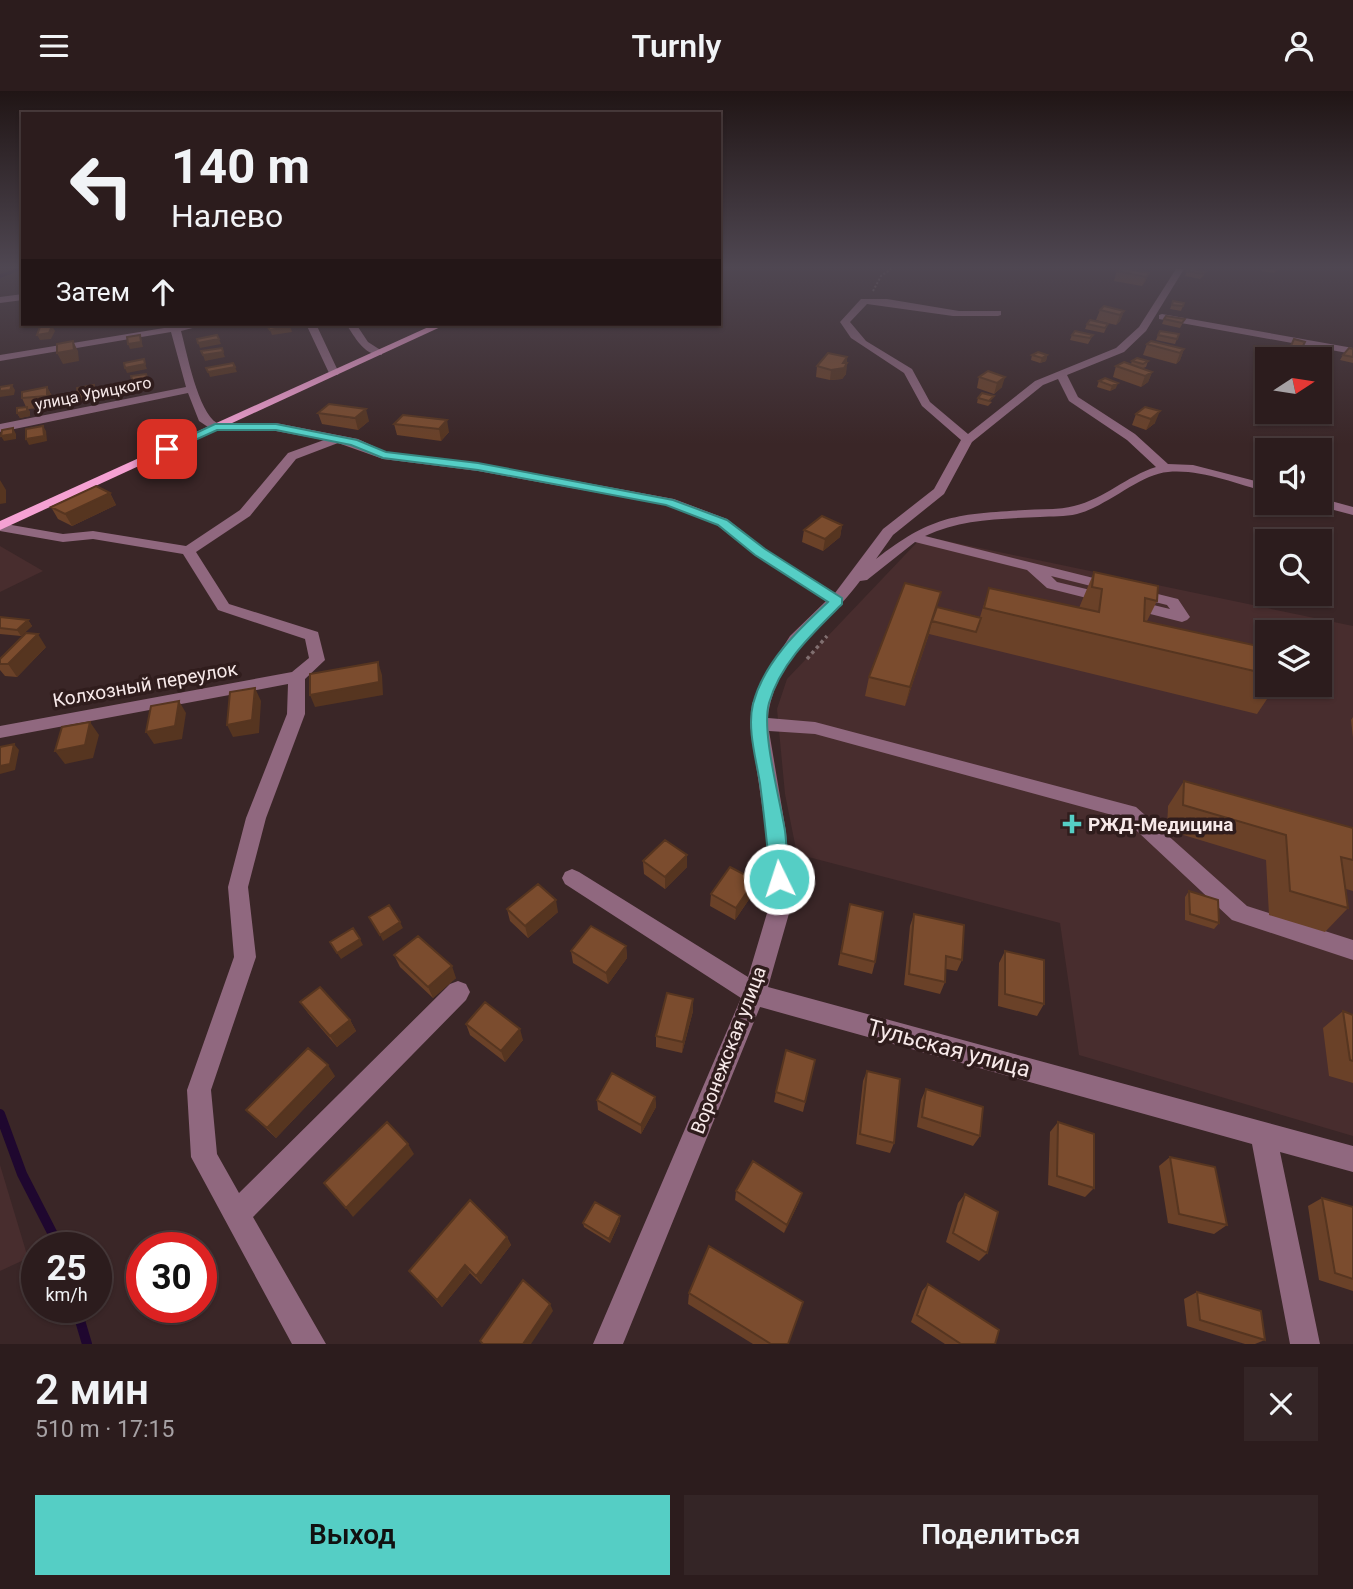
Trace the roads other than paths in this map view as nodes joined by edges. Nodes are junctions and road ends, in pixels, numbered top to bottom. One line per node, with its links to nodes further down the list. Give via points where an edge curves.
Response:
1 (167, 327): 11 (street)
2 (175, 327): 14 (street)
3 (313, 327): 12 (street)
4 (353, 327): 10 (street, via 364,344)
5 (434, 327): 10 (main road)
6 (846, 327): 18 (street, via 907,371 926,404)
7 (1144, 327): 13 (street, via 1120,351)
8 (1222, 327): 9 (street)
9 (1353, 351)
10 (378, 353): 12 (main road)
11 (0, 358)
12 (334, 373): 15 (main road)
13 (1061, 374): 18 (street, via 1039,383); 19 (street, via 1073,399 1131,437)
14 (192, 390): 15 (street, via 205,421); 16 (street, улица Урицкого)
15 (215, 427): 17 (street, via 276,427); 23 (main road)
16 (0, 428)
17 (337, 439): 25 (street, via 292,456 245,513); 27 (street, via 383,455 478,467 669,502 722,522 760,552)
18 (967, 440): 27 (street, Воронежская улица, via 939,491 887,532)
19 (1165, 468): 20 (street, via 1193,469); 24 (street, via 1072,511 969,517)
20 (1255, 485)
21 (1332, 505): 22 (street)
22 (1353, 511)
23 (0, 526): 25 (street, via 63,538 93,535)
24 (912, 537): 26 (street); 27 (street)
25 (188, 551): 28 (street, via 223,607 312,636 317,660)
26 (1032, 567): 26 (street, via 1173,601 1182,617 1052,585)
27 (841, 596): 29 (street, Воронежская улица, via 796,640 773,675 761,704)
28 (297, 677): 30 (street, Колхозный переулок); 37 (street, via 296,714 256,818 238,887 245,957 199,1090 204,1157)
29 (759, 724): 32 (street, via 815,728 1129,812 1240,912); 34 (street, Воронежская улица, via 776,832 781,903)
30 (0, 732)
31 (572, 877): 34 (street, Тульская улица)
32 (1353, 950)
33 (458, 992): 37 (street)
34 (754, 994): 35 (street, Тульская улица); 39 (street, Воронежская улица)
35 (1263, 1134): 36 (street, Тульская улица); 40 (street)
36 (1353, 1159)
37 (237, 1214): 38 (street)
38 (311, 1344)
39 (608, 1344)
40 (1305, 1344)

